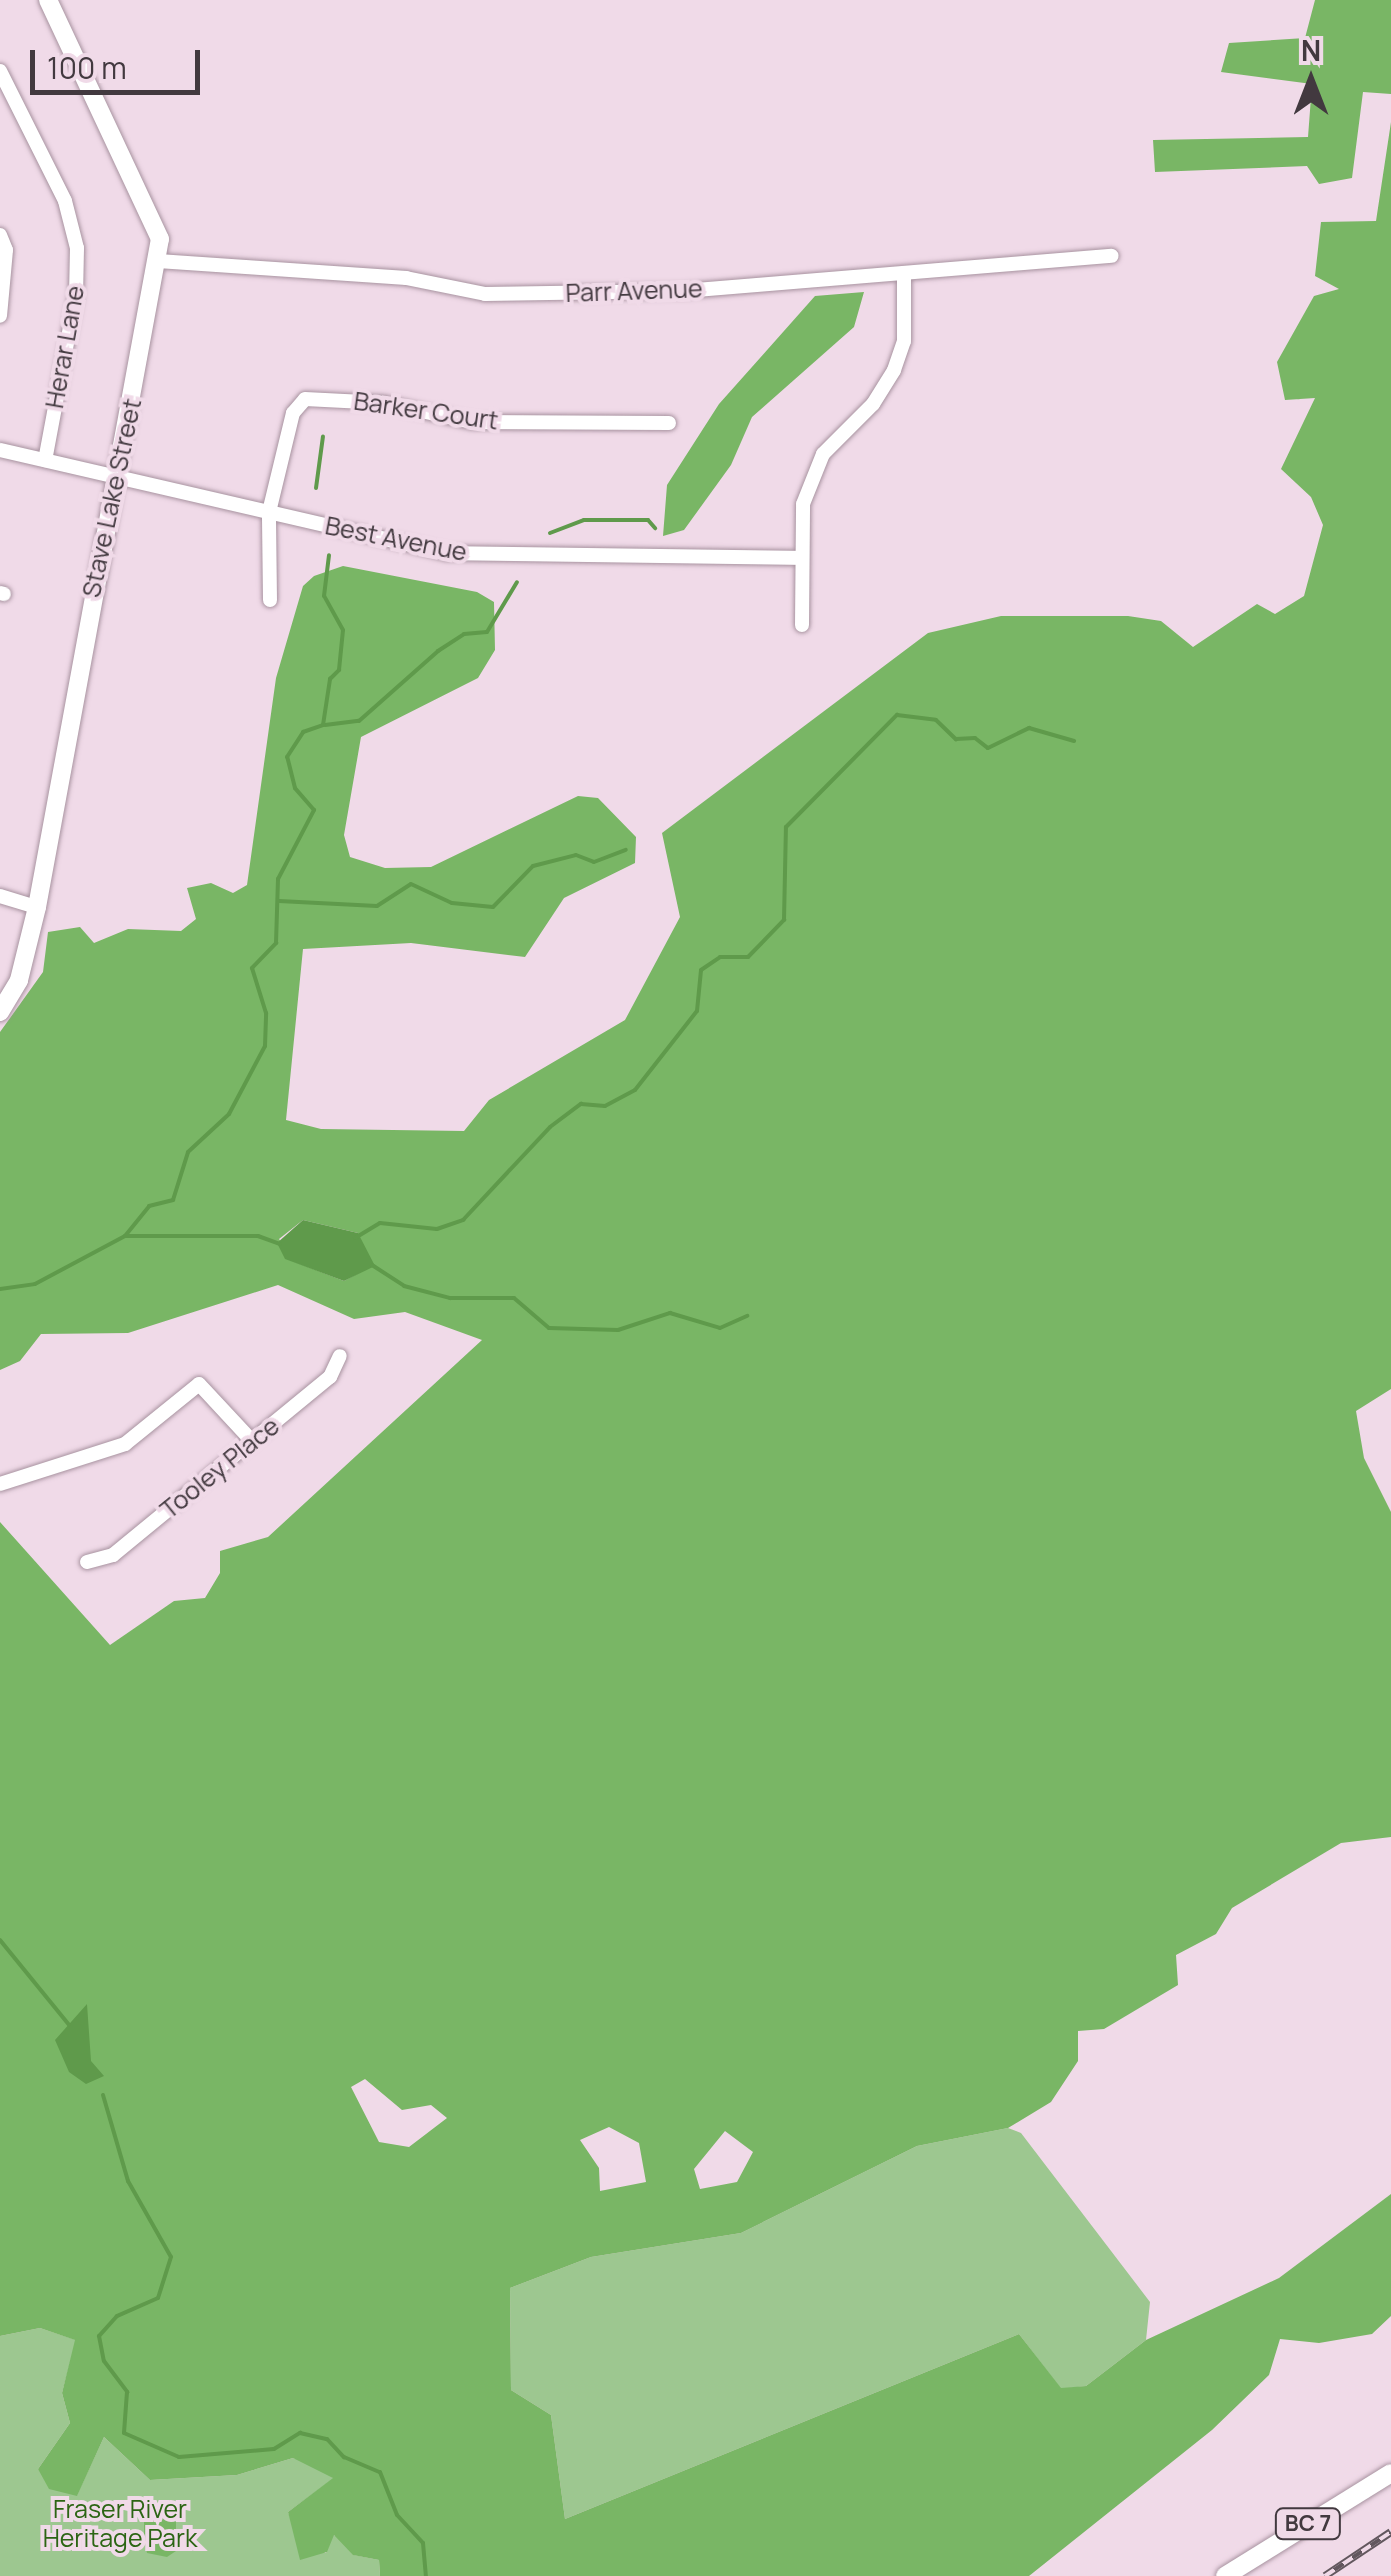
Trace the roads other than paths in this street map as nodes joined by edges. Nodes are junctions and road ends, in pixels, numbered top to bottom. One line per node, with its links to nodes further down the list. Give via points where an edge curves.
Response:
1 (48, 0): 5 (main road, Stave Lake Street, via 155,216)
2 (0, 71): 10 (street, Herar Lane, via 65,200 77,248 76,296)
3 (0, 235): 7 (street, via 6,288)
4 (1112, 256): 6 (street, Parr Avenue)
5 (158, 261): 6 (street, Parr Avenue, via 406,278 486,294 684,291); 11 (main road, Stave Lake Street)
6 (904, 273): 13 (street, via 901,354 874,404 815,469 802,504)
7 (0, 316)
8 (669, 424): 12 (street, Barker Court, via 473,422 312,397 293,413)
9 (0, 450): 10 (street, Best Avenue)
10 (45, 460): 11 (street, Best Avenue)
11 (113, 479): 12 (street, Best Avenue); 17 (main road, Stave Lake Street)
12 (269, 512): 13 (street, Best Avenue, via 466,555); 14 (street, Barker Court)
13 (800, 558): 15 (street)
14 (270, 600)
15 (802, 625)
16 (0, 896): 17 (street)
17 (38, 906): 18 (main road, Stave Lake Street, via 18,980)
18 (0, 1012)
19 (340, 1356): 20 (street, Tooley Place, via 330,1377)
20 (252, 1441): 21 (street, via 199,1384 125,1444); 22 (street, Tooley Place, via 112,1555)
21 (0, 1484)
22 (86, 1562)
23 (1391, 2472): 24 (main road, BC 7)
24 (1225, 2576)

